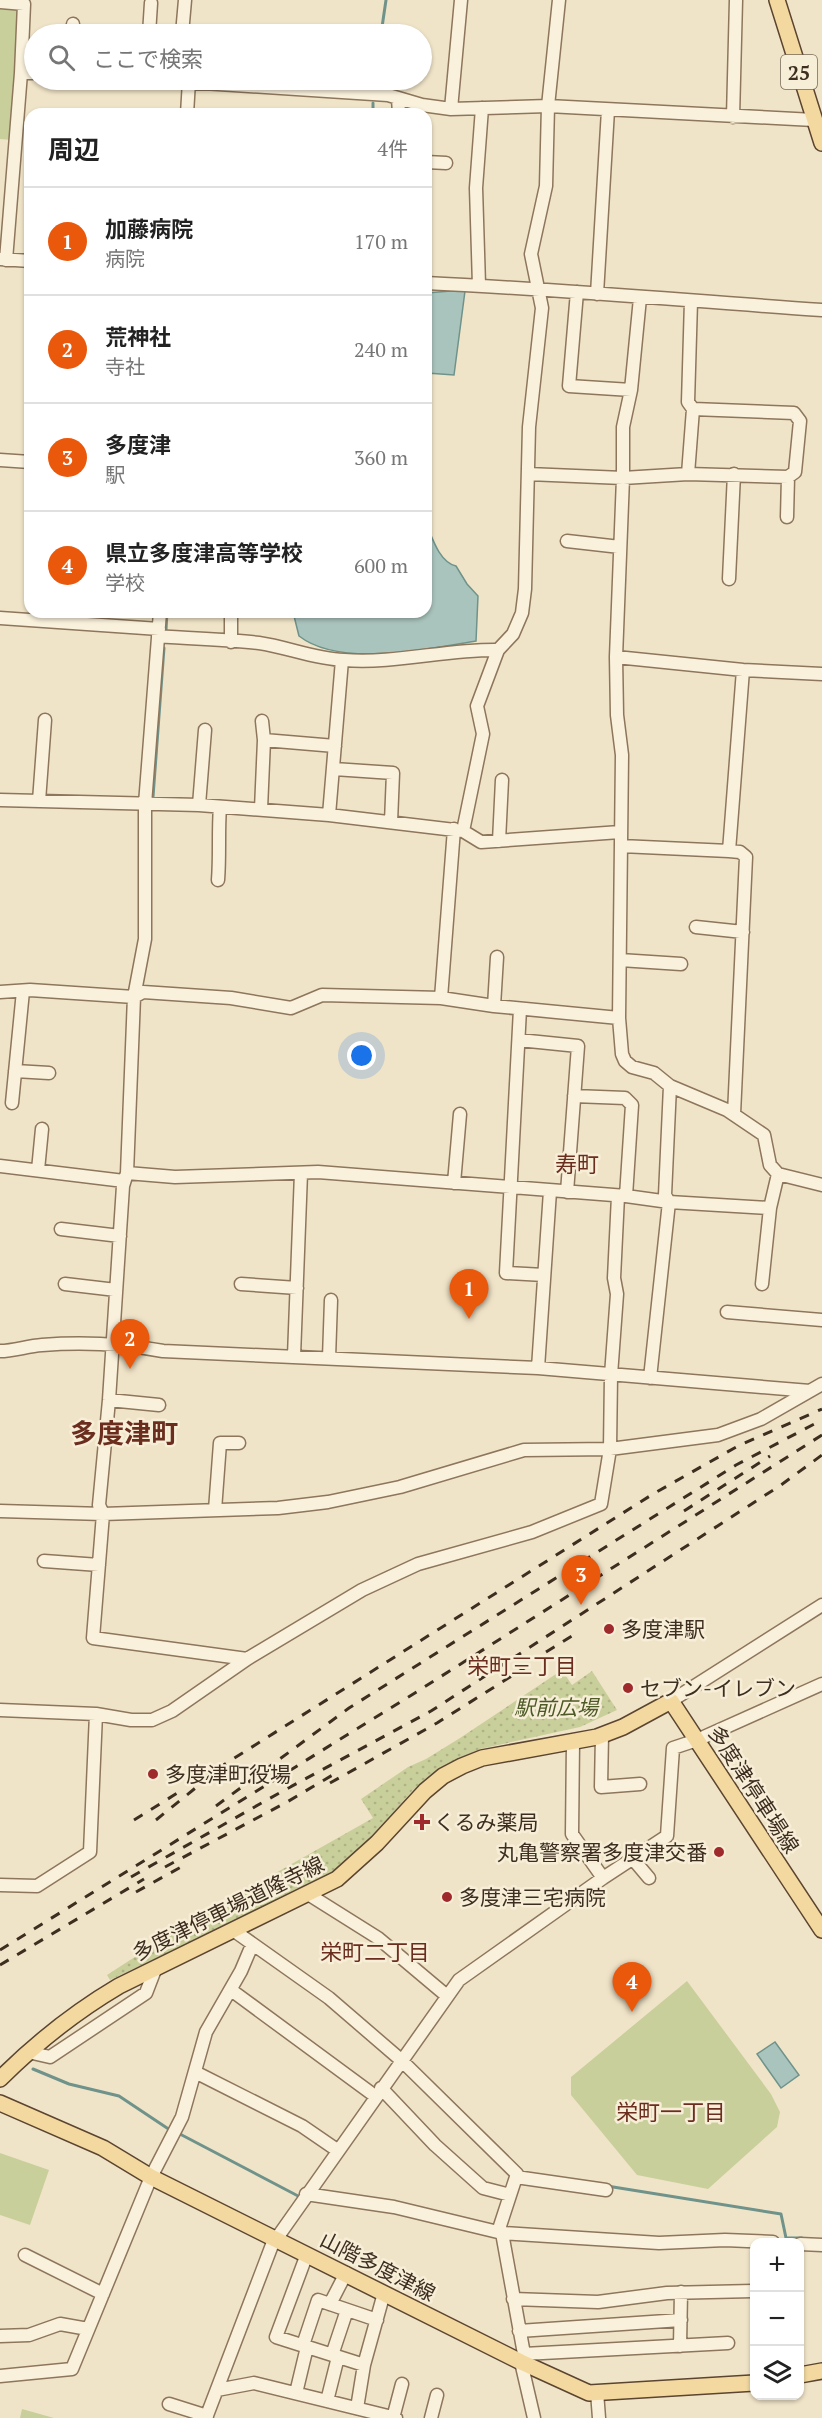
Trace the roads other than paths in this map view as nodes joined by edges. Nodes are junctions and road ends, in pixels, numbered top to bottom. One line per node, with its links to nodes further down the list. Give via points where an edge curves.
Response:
1 (185, 0): 9 (street)
2 (461, 0): 19 (street)
3 (559, 0): 15 (street)
4 (736, 0): 21 (street)
5 (777, 0): 22 (main road, 25)
6 (0, 2): 10 (street, via 24,4)
7 (151, 3): 8 (street)
8 (150, 24)
9 (184, 24)
10 (21, 73): 11 (street); 26 (street)
11 (24, 73)
12 (183, 90): 16 (street)
13 (319, 90): 14 (street)
14 (398, 98): 17 (street); 19 (street)
15 (548, 106): 18 (street); 20 (street); 30 (street, via 546,186 531,254)
16 (186, 108)
17 (399, 108)
18 (482, 108): 19 (street); 29 (street, via 476,188)
19 (451, 109)
20 (608, 110): 21 (street); 32 (street)
21 (733, 117): 22 (street)
22 (818, 125): 23 (main road, 25)
23 (822, 143)
24 (432, 162): 25 (street)
25 (446, 163)
26 (3, 260): 27 (street)
27 (24, 261)
28 (432, 283): 29 (street)
29 (479, 285): 30 (street)
30 (536, 288): 31 (street); 40 (street, via 542,308)
31 (577, 292): 32 (street); 36 (street, via 569,386)
32 (597, 294): 33 (street)
33 (640, 298): 34 (street); 36 (street)
34 (691, 301): 35 (street); 37 (street, via 688,402)
35 (822, 310)
36 (632, 390): 44 (street, via 623,427)
37 (693, 409): 41 (street); 43 (street, via 794,413 800,421 795,472)
38 (0, 460): 39 (street)
39 (24, 462)
40 (528, 474): 44 (street); 54 (street, via 522,613 513,634)
41 (688, 474): 42 (street); 44 (street)
42 (734, 474): 43 (street); 48 (street)
43 (788, 477): 45 (street)
44 (623, 478): 47 (street)
45 (787, 517)
46 (567, 541): 47 (street)
47 (620, 547): 55 (street)
48 (729, 579)
49 (0, 618): 52 (street)
50 (160, 618): 52 (street)
51 (231, 618): 53 (street)
52 (159, 633): 53 (street); 68 (street)
53 (231, 642): 56 (street, via 258,643)
54 (498, 650): 56 (street); 74 (street, via 477,706 483,734)
55 (616, 657): 57 (street); 75 (street, via 622,755)
56 (342, 660): 63 (street)
57 (743, 670): 58 (street); 78 (street)
58 (822, 674)
59 (45, 720): 67 (street)
60 (262, 721): 62 (street)
61 (205, 730): 69 (street)
62 (264, 740): 63 (street); 71 (street)
63 (336, 746): 64 (street)
64 (334, 769): 72 (street); 73 (street, via 393,773)
65 (502, 780): 76 (street)
66 (0, 800): 67 (street)
67 (39, 801): 68 (street)
68 (145, 804): 69 (street); 87 (street, via 145,939)
69 (199, 805): 70 (street)
70 (220, 807): 71 (street); 79 (street)
71 (261, 809): 72 (street)
72 (329, 815): 73 (street)
73 (391, 822): 74 (street)
74 (459, 830): 76 (street, via 481,842); 88 (street)
75 (620, 832): 76 (street); 77 (street)
76 (499, 841)
77 (621, 846): 78 (street); 83 (street)
78 (729, 851): 81 (street, via 746,857)
79 (218, 880)
80 (696, 927): 81 (street)
81 (743, 932): 99 (street)
82 (497, 957): 89 (street)
83 (620, 960): 84 (street); 91 (street)
84 (681, 964)
85 (23, 991): 86 (street); 87 (street); 93 (street)
86 (0, 992)
87 (134, 997): 88 (street, via 143,992 231,998 291,1008 322,994); 105 (street)
88 (441, 998): 89 (street)
89 (494, 1006): 90 (street)
90 (520, 1009): 91 (street); 92 (street)
91 (619, 1018): 95 (street, via 625,1061 654,1073)
92 (519, 1040): 96 (street, via 578,1046); 108 (street)
93 (15, 1071): 94 (street); 97 (street)
94 (49, 1073)
95 (670, 1086): 99 (street); 112 (street, via 665,1195)
96 (574, 1096): 110 (street); 111 (street, via 630,1101)
97 (12, 1103)
98 (460, 1114): 106 (street)
99 (734, 1114): 104 (street, via 764,1135 770,1165)
100 (42, 1129): 102 (street)
101 (0, 1166): 102 (street)
102 (38, 1170): 105 (street)
103 (301, 1173): 105 (street); 106 (street); 120 (street)
104 (778, 1174): 107 (street); 113 (street)
105 (126, 1177): 115 (street)
106 (454, 1184): 108 (street)
107 (822, 1185)
108 (511, 1188): 109 (street); 116 (street, via 506,1273)
109 (550, 1191): 110 (street); 116 (street)
110 (567, 1192): 111 (street)
111 (622, 1196): 112 (street); 130 (street)
112 (669, 1202): 113 (street); 131 (street)
113 (770, 1208): 119 (street)
114 (61, 1229): 115 (street)
115 (120, 1236): 121 (street)
116 (544, 1275): 129 (street)
117 (65, 1284): 121 (street)
118 (241, 1284): 120 (street)
119 (762, 1284)
120 (297, 1288): 127 (street)
121 (116, 1290): 125 (street)
122 (332, 1300): 128 (street)
123 (727, 1312): 124 (street)
124 (822, 1320)
125 (112, 1346): 126 (street, via 40,1345); 127 (street); 133 (street)
126 (0, 1351)
127 (294, 1356): 128 (street)
128 (328, 1358): 129 (street)
129 (538, 1368): 130 (street)
130 (611, 1374): 131 (street); 136 (street)
131 (651, 1378): 132 (street)
132 (816, 1387): 136 (street, via 761,1419 718,1436)
133 (109, 1400): 134 (street); 139 (street, via 99,1505)
134 (159, 1405)
135 (239, 1443): 137 (street, via 220,1443)
136 (609, 1449): 137 (street, via 524,1449 400,1487 328,1502); 143 (street, via 601,1504 532,1533 418,1564 362,1590)
137 (215, 1510): 139 (street)
138 (0, 1511): 139 (street)
139 (104, 1514): 141 (street)
140 (44, 1561): 141 (street)
141 (99, 1565): 143 (street, via 93,1638)
142 (822, 1605): 145 (street)
143 (247, 1659): 147 (street, via 172,1711 152,1720)
144 (822, 1684): 149 (street)
145 (670, 1701): 148 (main road, 多度津停車場道隆寺線); 149 (main road, 多度津停車場線)
146 (0, 1710): 147 (street)
147 (96, 1714): 155 (street, via 90,1852 37,1886)
148 (602, 1735): 150 (main road, 多度津停車場道隆寺線); 151 (street, via 601,1787)
149 (697, 1740): 152 (street, via 673,1748 668,1836); 158 (main road, 多度津停車場線)
150 (573, 1742): 153 (street, via 572,1834); 156 (main road, 多度津停車場道隆寺線, via 482,1758 443,1776 358,1862 338,1879)
151 (640, 1784)
152 (633, 1859): 153 (street); 154 (street)
153 (603, 1878): 162 (street, via 459,1980)
154 (649, 1878)
155 (0, 1885)
156 (308, 1894): 157 (main road, 多度津停車場道隆寺線); 162 (street, via 378,1938)
157 (232, 1930): 159 (street); 160 (main road, 多度津停車場道隆寺線)
158 (822, 1930)
159 (252, 1946): 161 (street); 164 (street, via 329,1998)
160 (156, 1967): 163 (main road, 多度津停車場道隆寺線, via 86,2006); 163 (street, via 146,1993 60,2051 50,2057)
161 (231, 1990): 165 (street, via 206,2032); 167 (street)
162 (447, 1996): 164 (street)
163 (28, 2052): 166 (main road, 多度津停車場道隆寺線)
164 (401, 2060): 167 (street); 171 (street)
165 (195, 2072): 169 (street, via 302,2126); 170 (street, via 182,2117)
166 (0, 2079)
167 (378, 2092): 169 (street); 174 (street, via 483,2188)
168 (0, 2103): 170 (main road, 山階多度津線, via 103,2148)
169 (337, 2150): 173 (street)
170 (152, 2177): 176 (main road, 山階多度津線); 186 (street)
171 (516, 2177): 172 (street); 174 (street)
172 (606, 2190)
173 (306, 2194): 175 (street, via 394,2207); 176 (street)
174 (510, 2195): 175 (street)
175 (500, 2233): 177 (street, via 659,2243); 187 (street)
176 (278, 2238): 180 (main road, 山階多度津線); 206 (street, via 272,2244)
177 (750, 2241)
178 (804, 2244): 179 (street)
179 (822, 2245)
180 (308, 2254): 182 (main road, 山階多度津線); 196 (street, via 276,2337)
181 (25, 2255): 186 (street)
182 (346, 2273): 185 (main road, 山階多度津線); 188 (street)
183 (750, 2290): 184 (street)
184 (681, 2292): 187 (street, via 598,2302); 191 (street)
185 (384, 2293): 190 (street); 199 (main road, 山階多度津線)
186 (103, 2294): 192 (street)
187 (513, 2299): 193 (street)
188 (330, 2304): 189 (street); 196 (street, via 318,2301)
189 (347, 2310): 190 (street); 198 (street)
190 (377, 2320): 200 (street)
191 (681, 2320): 193 (street); 197 (street)
192 (88, 2329): 194 (street, via 60,2324 29,2335); 203 (street, via 72,2370)
193 (519, 2331): 199 (street)
194 (0, 2336)
195 (728, 2343): 197 (street)
196 (305, 2346): 198 (street); 208 (street)
197 (680, 2346): 199 (street)
198 (335, 2356): 200 (street); 210 (street)
199 (523, 2358): 207 (main road, 山階多度津線, via 568,2385); 216 (street)
200 (364, 2365): 212 (street)
201 (822, 2371): 202 (main road)
202 (804, 2374)
203 (0, 2376)
204 (750, 2383): 207 (main road, 山階多度津線)
205 (402, 2384): 214 (street)
206 (217, 2390): 208 (street, via 254,2383); 213 (street)
207 (597, 2392): 217 (street)
208 (296, 2393): 210 (street)
209 (437, 2395): 215 (street)
210 (327, 2400): 212 (street)
211 (169, 2404): 213 (street)
212 (357, 2408): 214 (street)
213 (206, 2417)
214 (394, 2418)
215 (431, 2418)
216 (534, 2418)
217 (599, 2418)

